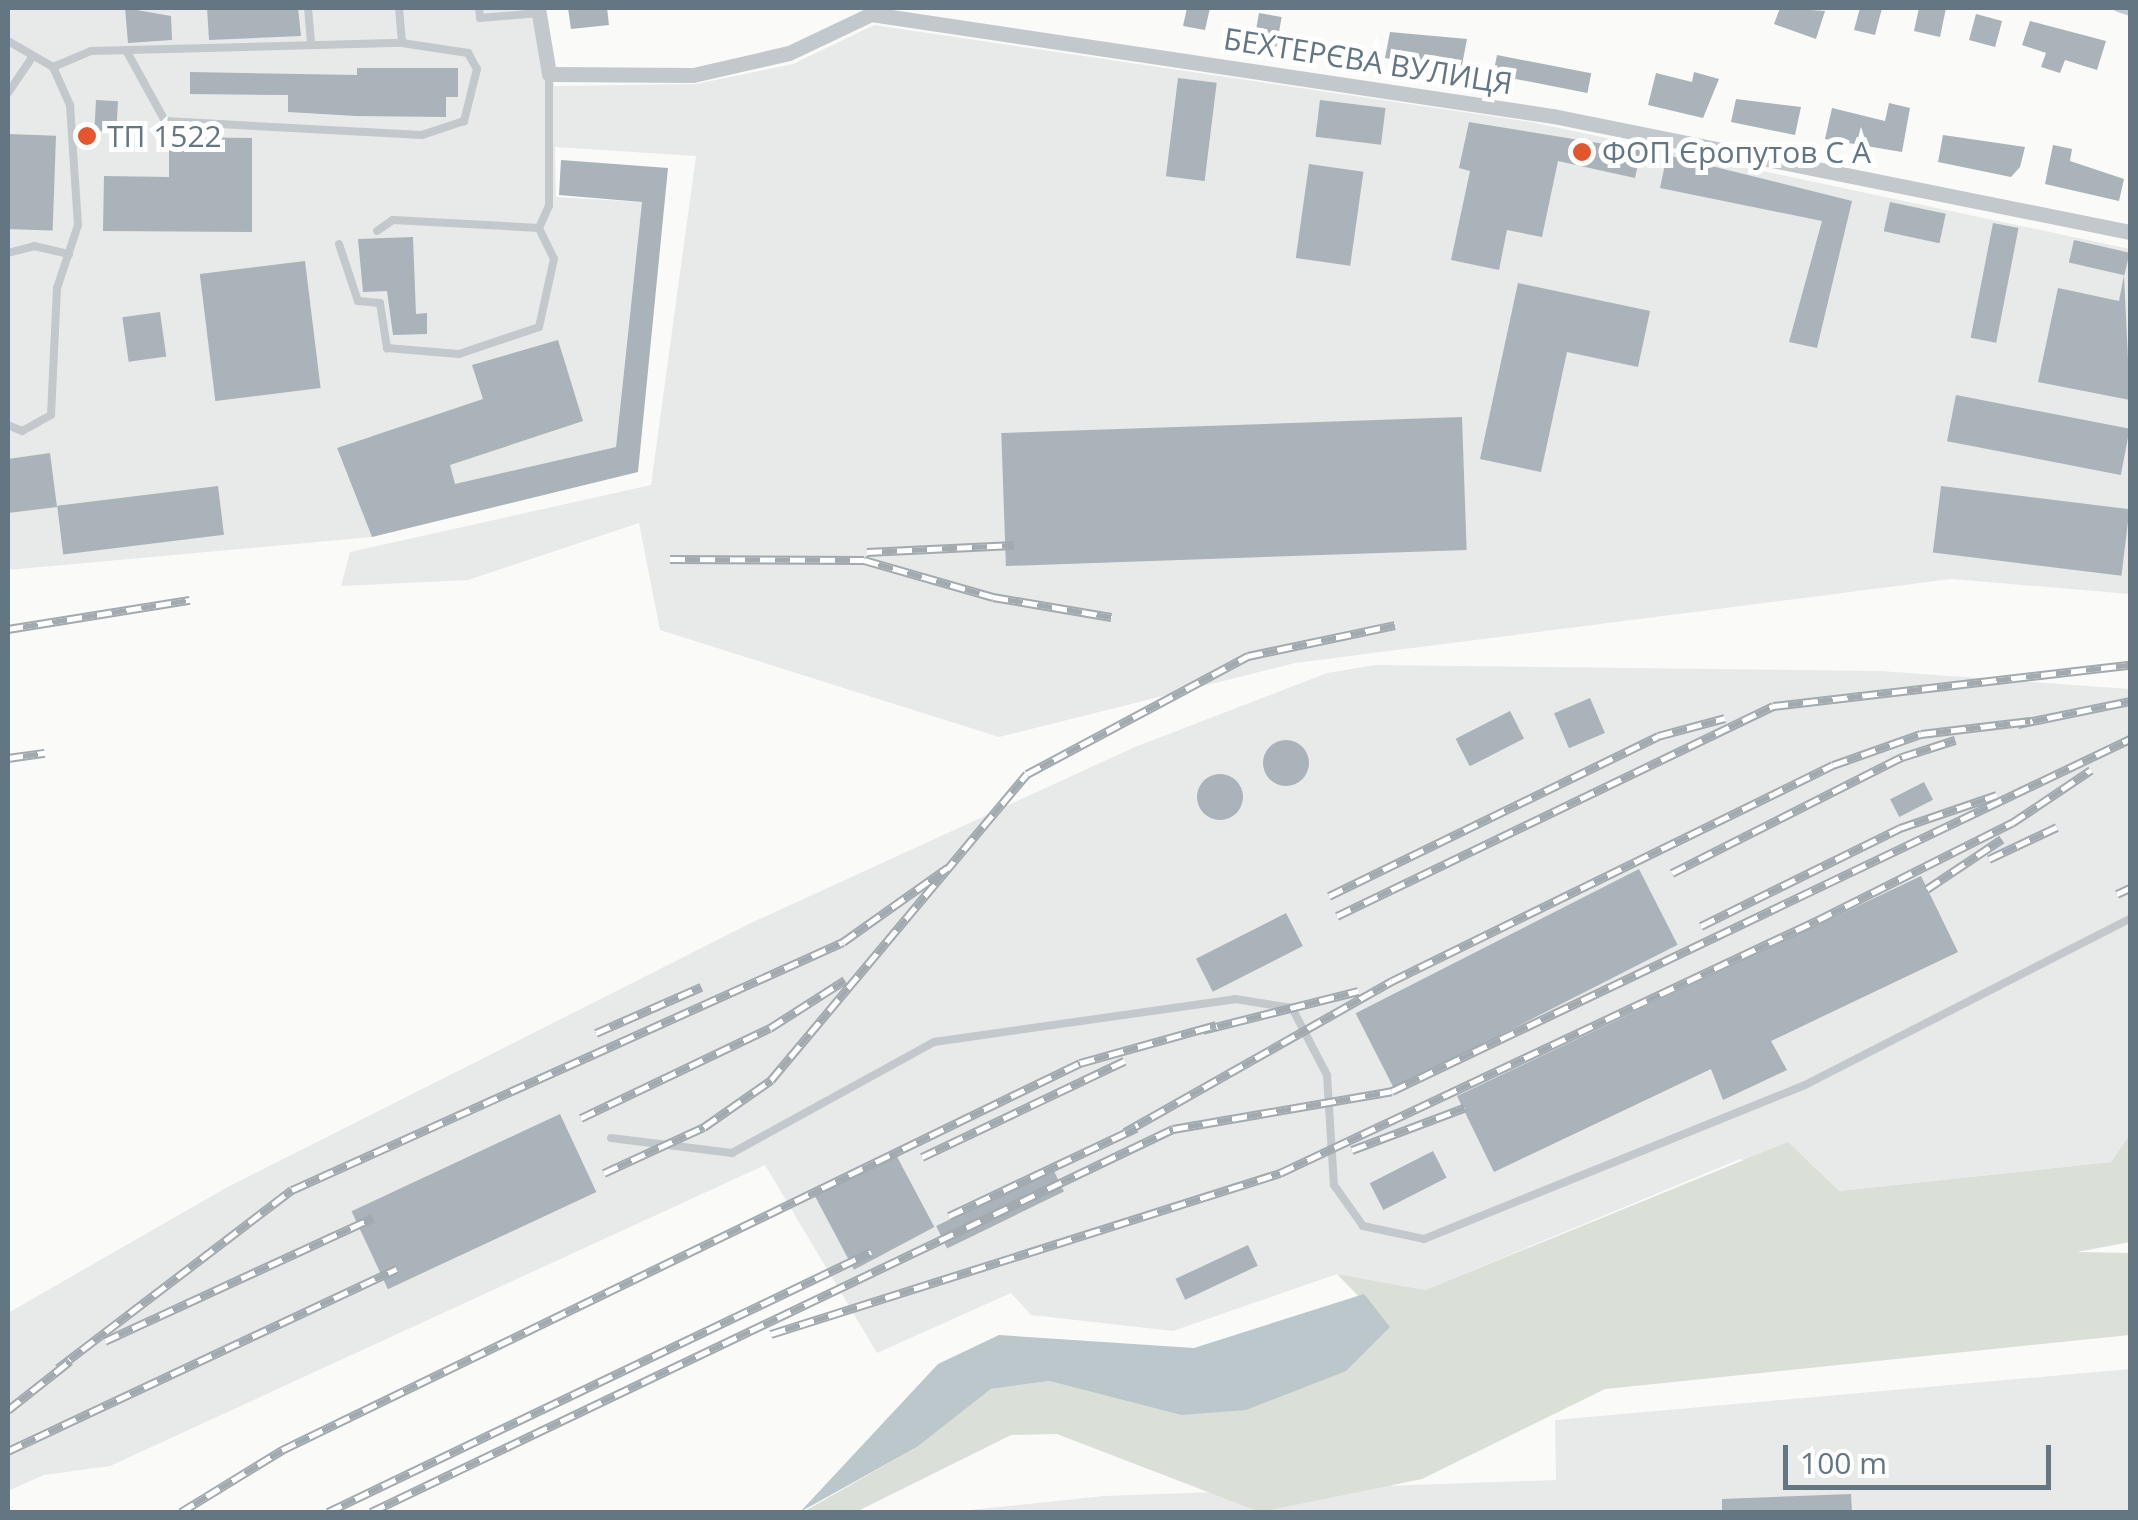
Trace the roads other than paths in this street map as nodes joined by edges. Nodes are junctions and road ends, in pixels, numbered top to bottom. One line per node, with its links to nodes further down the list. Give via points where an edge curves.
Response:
1 (308, 8): 9 (lane)
2 (399, 8): 8 (lane)
3 (479, 8): 5 (lane, via 480,18)
4 (2118, 8): 6 (lane)
5 (538, 10): 13 (street)
6 (2130, 12)
7 (8, 41): 11 (lane)
8 (402, 43): 9 (lane); 10 (lane, via 468,53 477,68 464,122 422,135 165,121)
9 (311, 46): 10 (lane)
10 (126, 50): 12 (lane, via 90,51)
11 (33, 56): 12 (lane); 14 (lane)
12 (53, 67): 20 (lane, via 70,105 78,225)
13 (549, 74): 15 (lane, via 549,206); 17 (street, БЕХТЕРЄВА ВУЛИЦЯ, via 693,75 789,52 871,14 1553,116)
14 (8, 93)
15 (539, 228): 16 (lane, via 392,220); 18 (lane, via 554,259 540,326 460,354 387,348 380,304 358,301)
16 (377, 231)
17 (2130, 232)
18 (339, 244)
19 (8, 253): 20 (lane, via 34,246)
20 (69, 254): 21 (lane, via 58,288 52,415 22,431)
21 (8, 425)
22 (2130, 920): 23 (lane, via 1805,1086 1424,1239 1363,1226 1334,1184 1327,1075 1292,1008 1236,1000 934,1042 732,1153)
23 (611, 1138)

